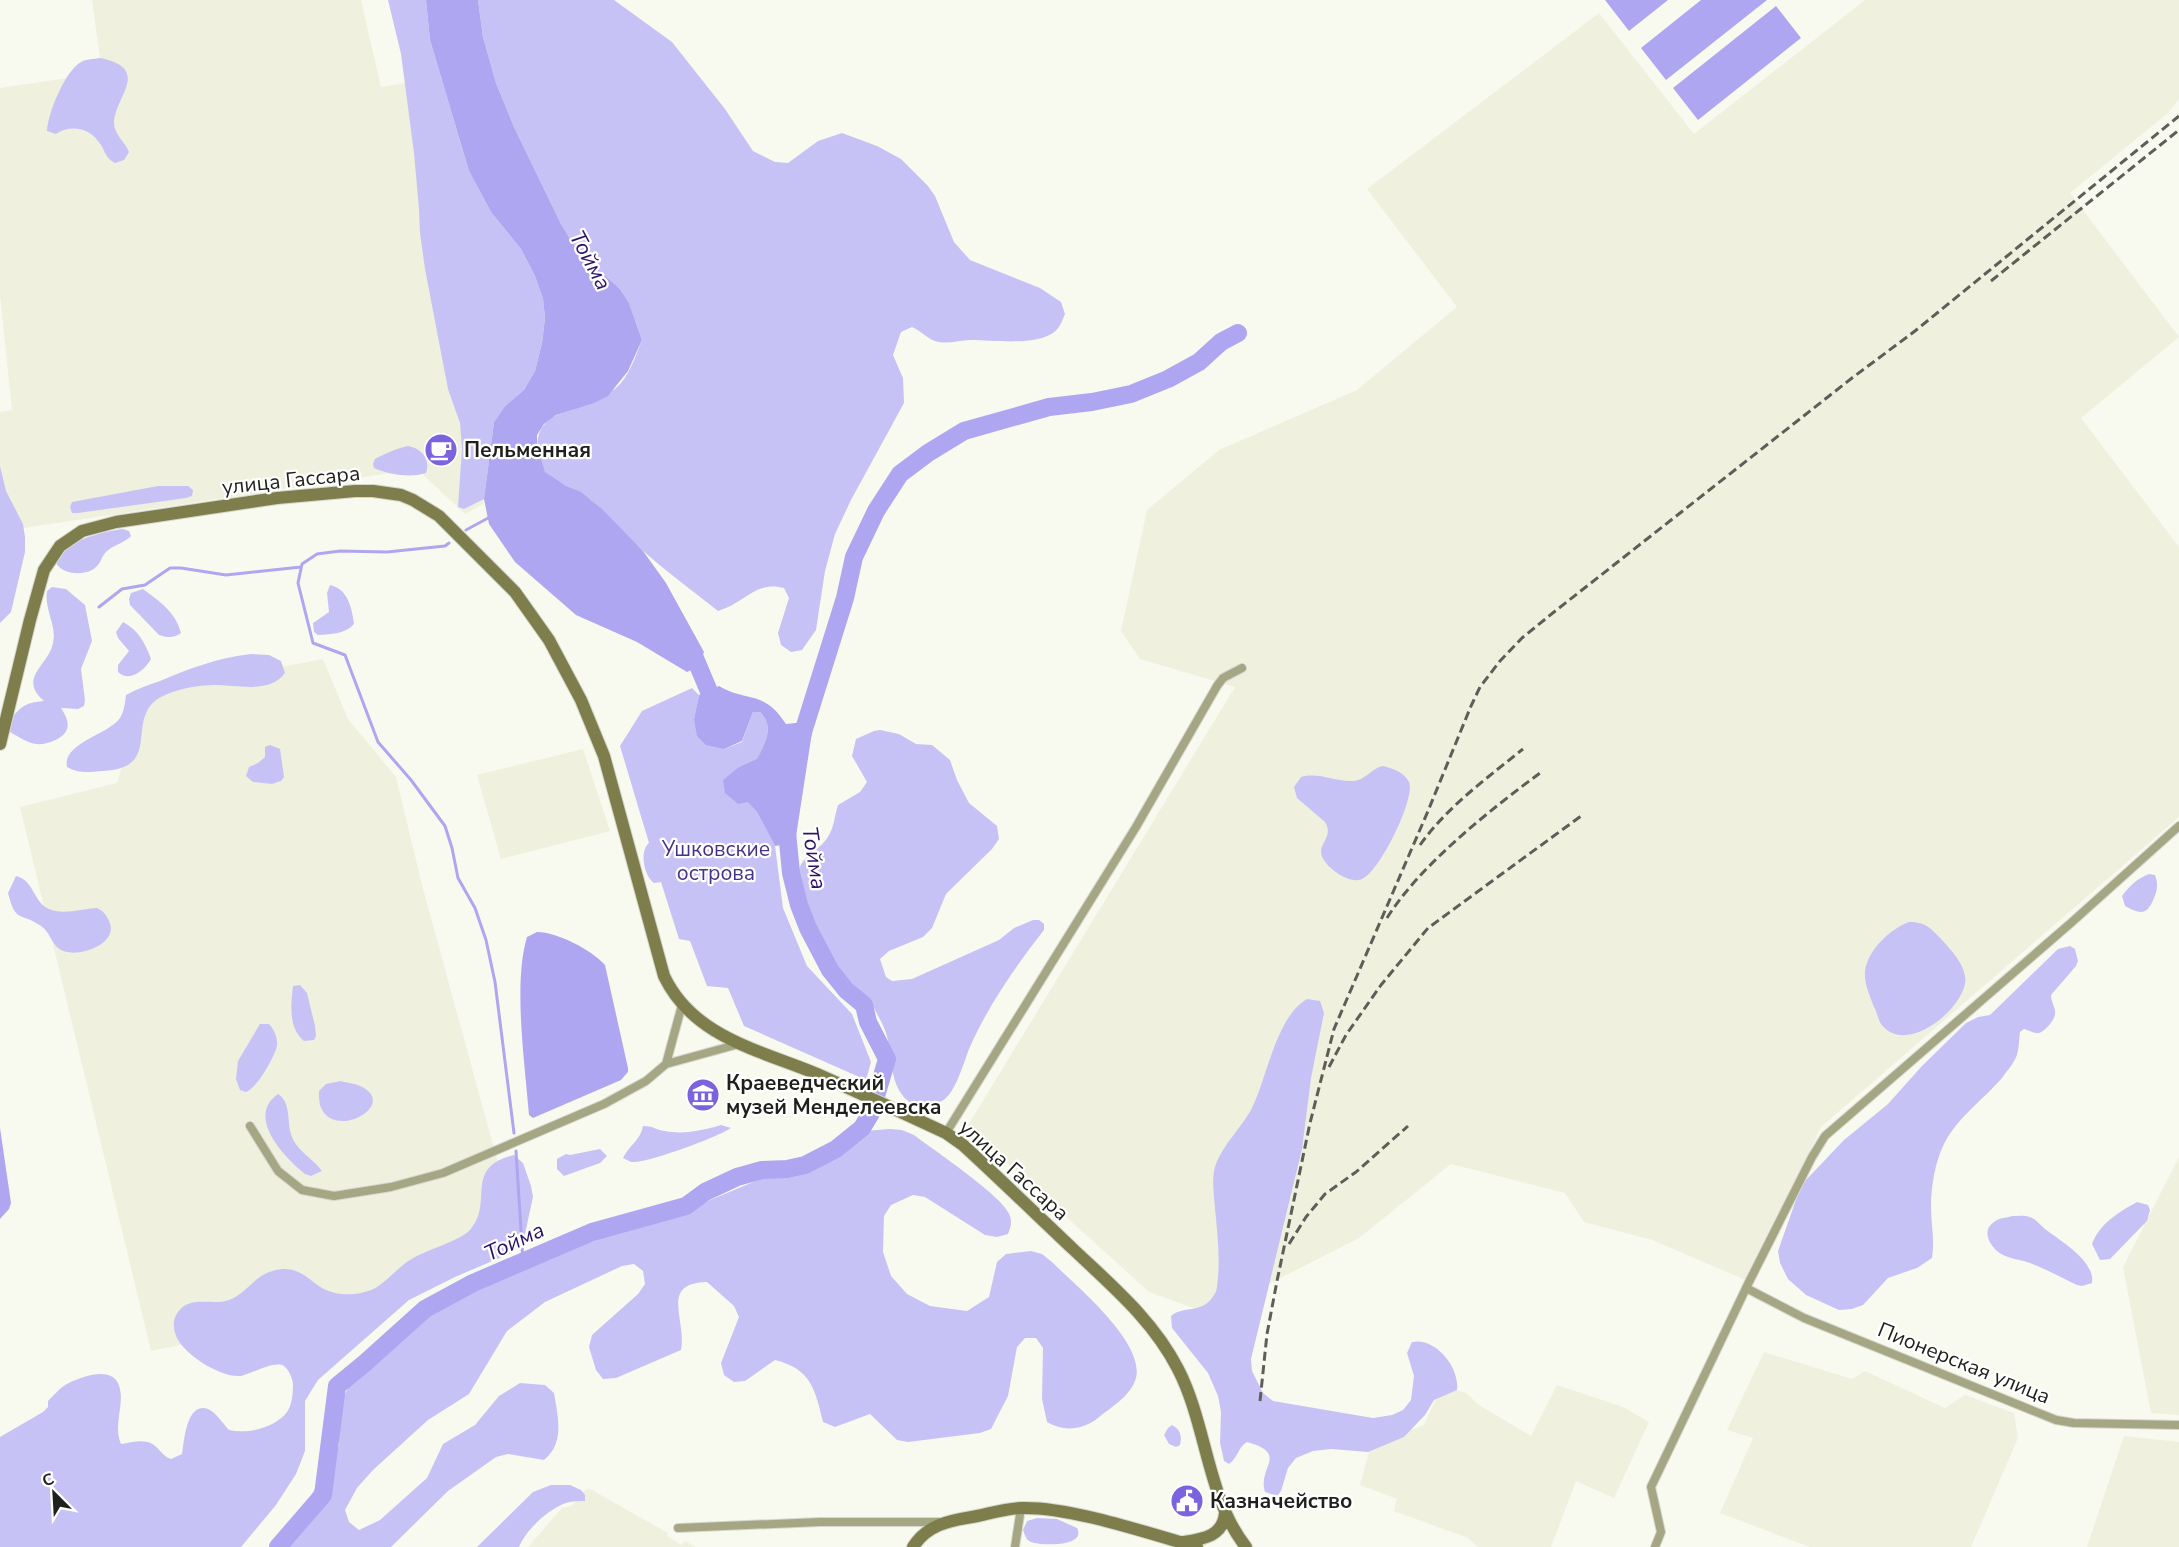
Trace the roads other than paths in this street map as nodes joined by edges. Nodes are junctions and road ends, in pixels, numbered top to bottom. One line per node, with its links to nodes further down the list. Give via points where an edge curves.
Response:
1 (1242, 668): 8 (street, via 1217,686 1136,827)
2 (0, 744): 4 (main road, улица Гассара, via 44,570 68,539 117,522 277,498 373,491 401,495 440,516 515,592 562,662 596,732 664,976)
3 (2179, 826): 9 (street, via 1825,1136)
4 (682, 1005): 5 (main road, улица Гассара, via 705,1026); 6 (street)
5 (739, 1044): 6 (street); 8 (main road, улица Гассара)
6 (666, 1064): 7 (street, via 646,1081 604,1104 443,1173 334,1196 302,1190 278,1171)
7 (250, 1126)
8 (946, 1133): 12 (main road, улица Гассара, via 1086,1261 1152,1328 1178,1368 1192,1399)
9 (1746, 1288): 10 (street, Пионерская улица, via 1804,1318 2056,1420); 20 (street, via 1651,1487 1661,1532)
10 (2179, 1425)
11 (1021, 1508): 13 (main road); 15 (main road, via 1080,1516); 17 (street)
12 (1225, 1514): 15 (main road, via 1215,1534); 19 (main road, улица Гассара)
13 (944, 1522): 14 (street); 16 (main road, via 925,1533)
14 (678, 1528)
15 (1180, 1542): 18 (main road)
16 (913, 1547)
17 (1015, 1547)
18 (1197, 1547)
19 (1246, 1547)
20 (1655, 1547)

